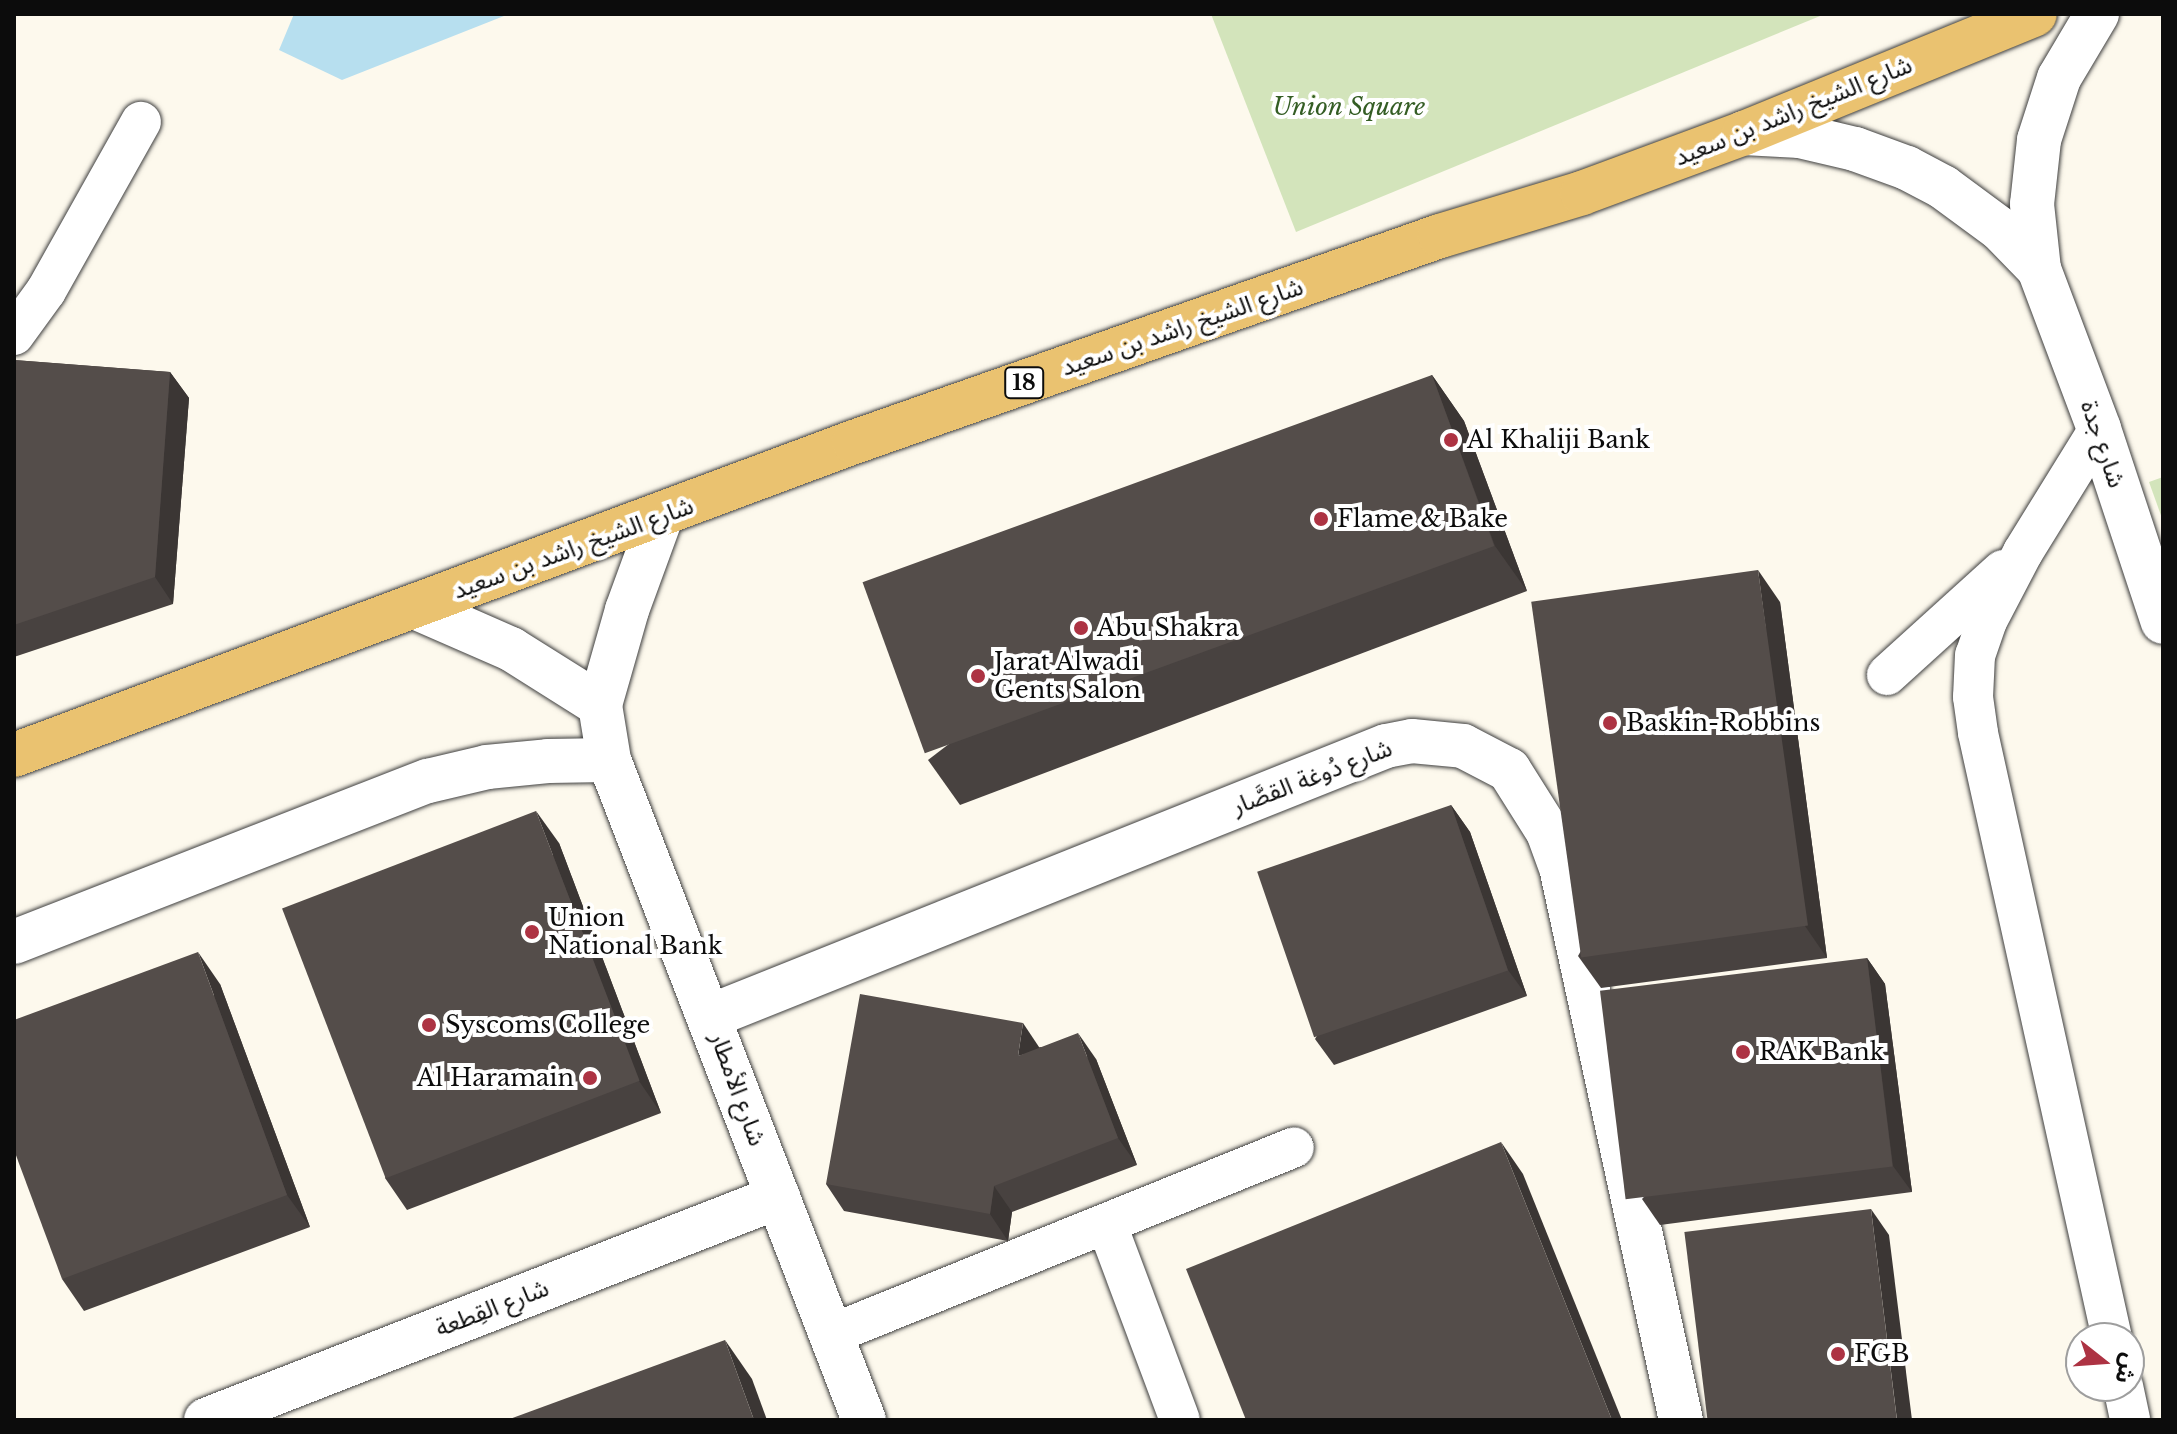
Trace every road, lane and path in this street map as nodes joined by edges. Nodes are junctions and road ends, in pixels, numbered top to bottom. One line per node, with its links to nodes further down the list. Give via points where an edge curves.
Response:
1 (2035, 14): 4 (main road, شارع الشيخ راشد بن سعيد / 18)
2 (2097, 14): 5 (street, شارع جدة, via 2059,78 2039,140 2032,204)
3 (141, 122): 6 (lane, via 46,291)
4 (1744, 133): 5 (street, شارع جدة, via 1800,136 1907,168 2000,229); 8 (main road, شارع الشيخ راشد بن سعيد / 18, via 854,442)
5 (2039, 269): 7 (street, شارع جدة)
6 (14, 335)
7 (2099, 429): 9 (lane); 11 (street, شارع جدة)
8 (661, 517): 10 (main road, شارع الشيخ راشد بن سعيد / 18); 13 (street)
9 (2023, 552): 12 (lane); 21 (lane, via 1975,655 1973,697)
10 (415, 607): 13 (street, via 511,649); 14 (main road, شارع الشيخ راشد بن سعيد / 18)
11 (2163, 622)
12 (1887, 675)
13 (600, 705): 15 (street, شارع الأمطار)
14 (14, 755)
15 (609, 760): 16 (street, via 487,767 428,781); 17 (street, شارع الأمطار)
16 (14, 942)
17 (711, 1016): 19 (street, شارع الأمطار); 26 (street, شارع دُوغة القصَّار, via 1386,746 1412,741 1463,746 1509,770 1548,832 1561,867)
18 (1294, 1147): 20 (lane)
19 (778, 1197): 22 (street, شارع الأمطار); 23 (street, شارع القِطعة)
20 (1107, 1225): 22 (lane); 25 (lane)
21 (2109, 1322)
22 (832, 1334): 24 (street, شارع الأمطار)
23 (206, 1420)
24 (864, 1420)
25 (1180, 1420)
26 (1681, 1420)

